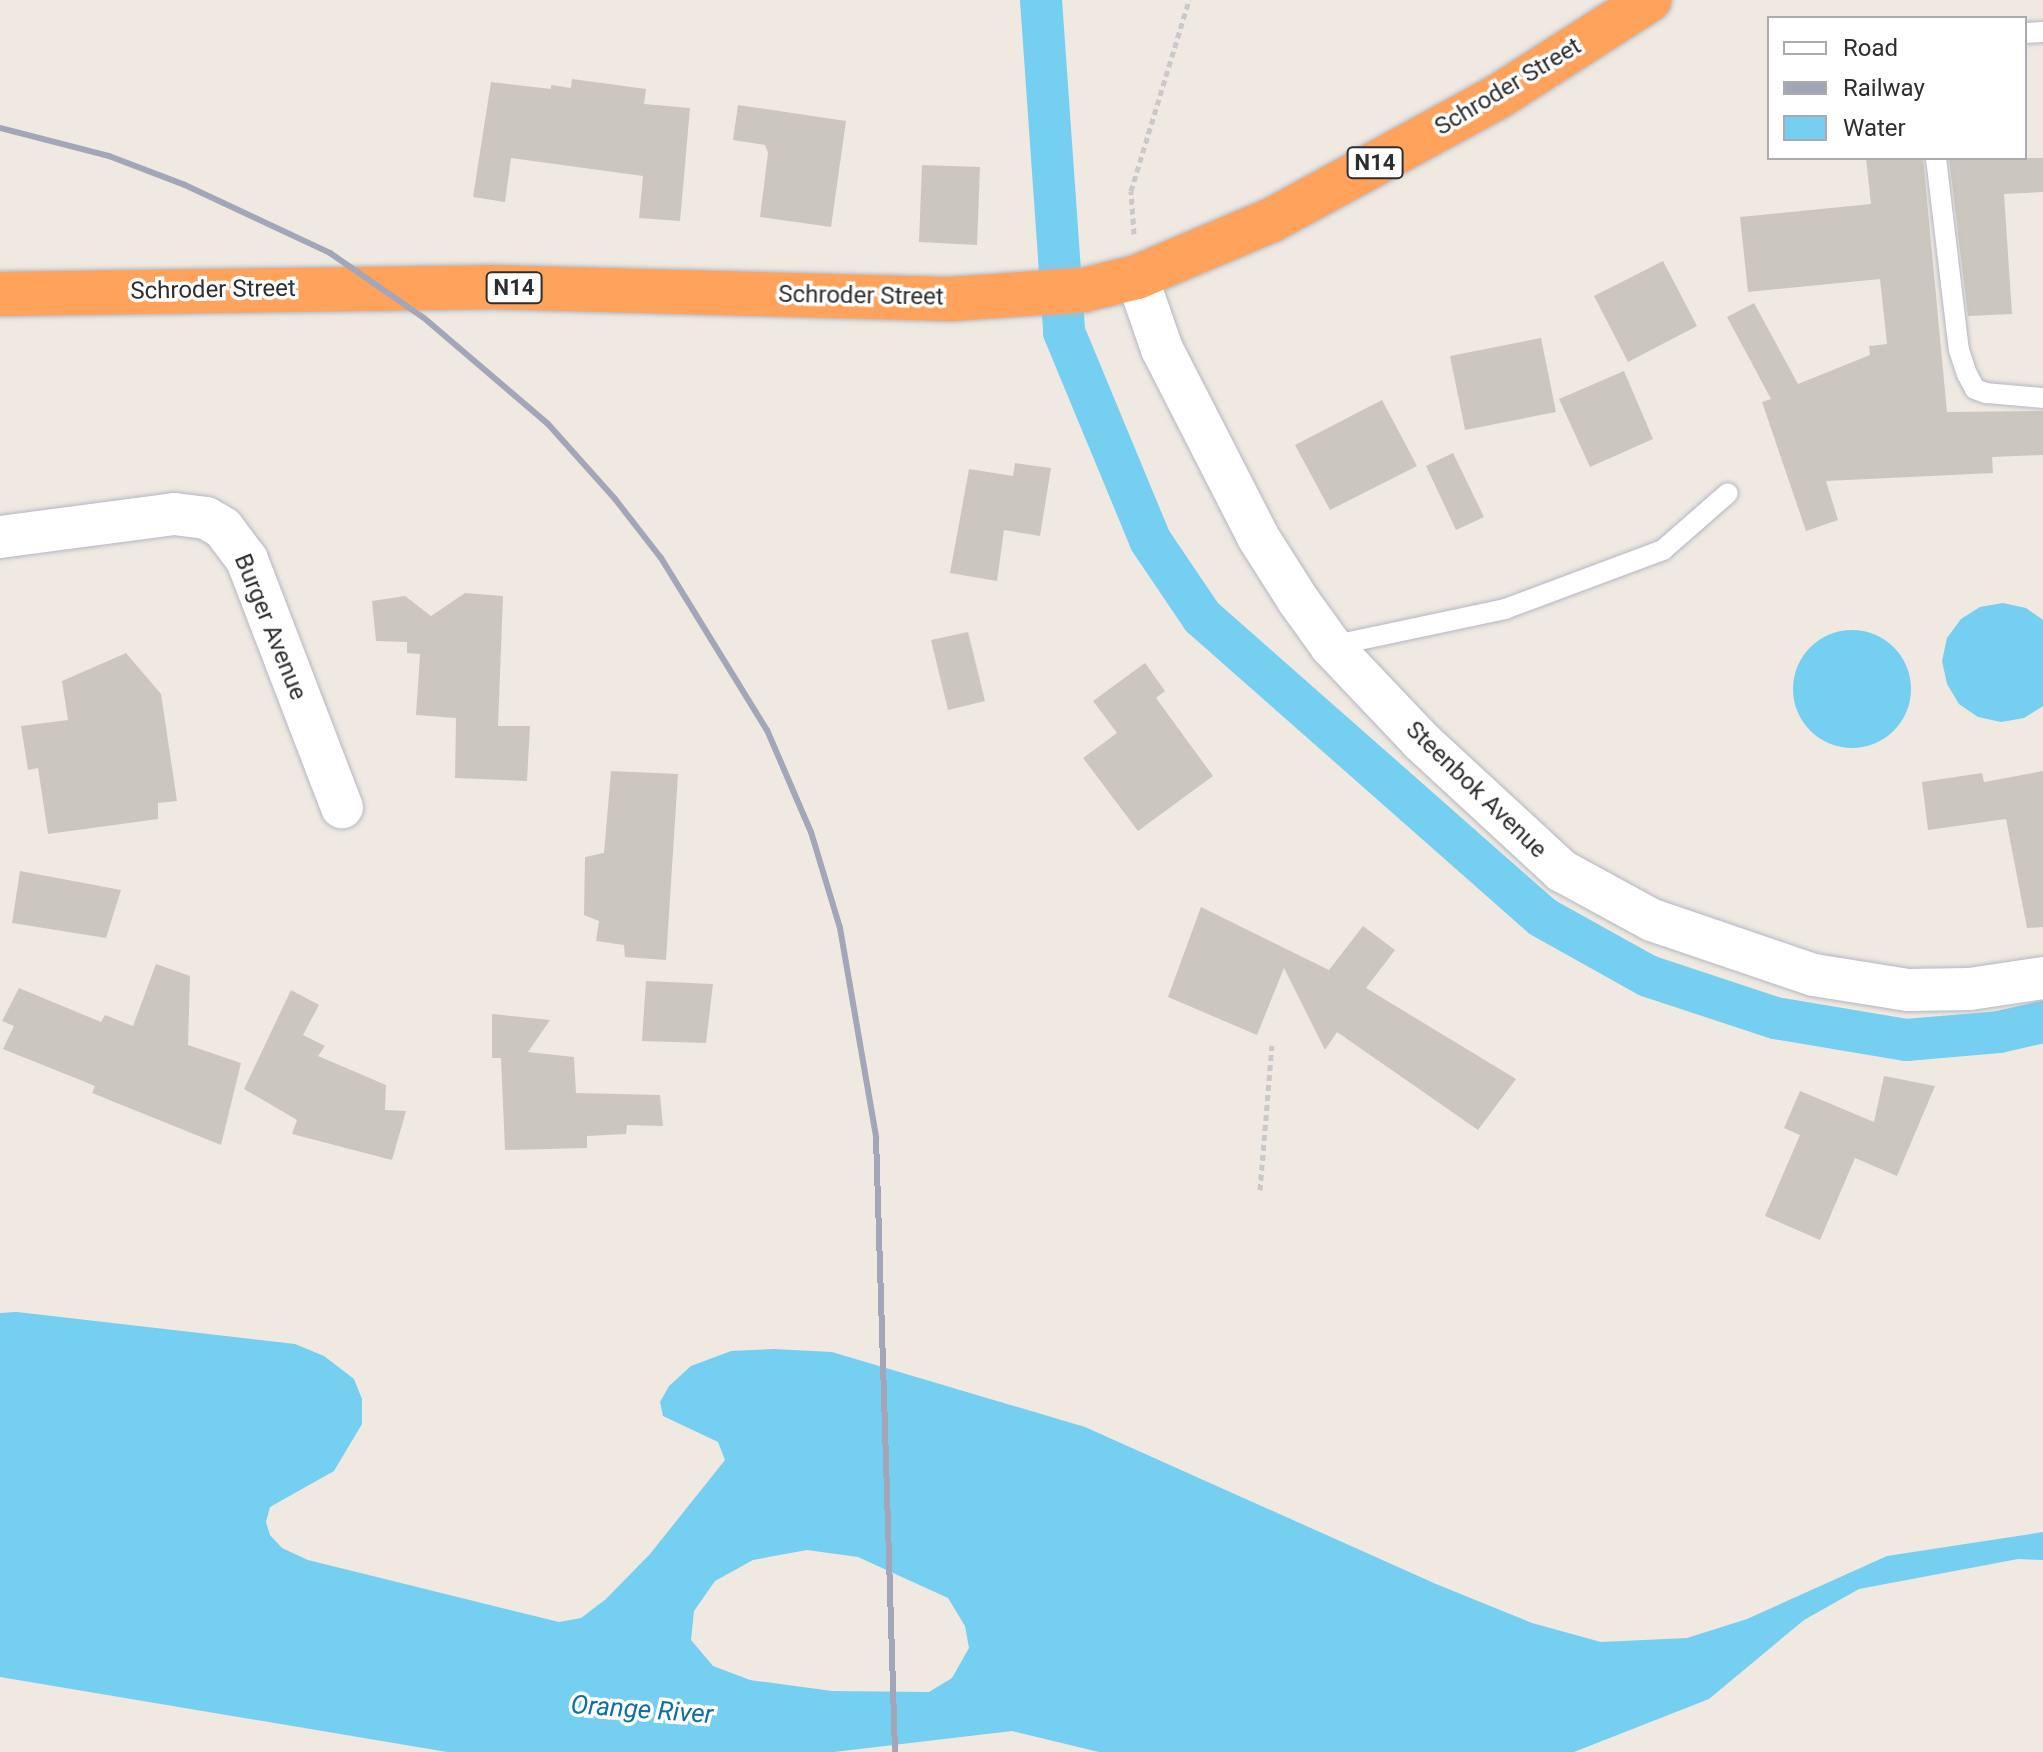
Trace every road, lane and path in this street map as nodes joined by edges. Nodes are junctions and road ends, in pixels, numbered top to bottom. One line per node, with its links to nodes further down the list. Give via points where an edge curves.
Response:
1 (1189, 0): 4 (path, via 1131,191)
2 (1649, 0): 4 (highway, Schroder Street / N14, via 1496,98 1272,220)
3 (1936, 160): 6 (lane, via 1962,362 1975,389 2019,399)
4 (1137, 277): 5 (highway, Schroder Street / N14, via 1028,296 488,287); 9 (street, Steenbok Avenue, via 1162,349 1258,537)
5 (0, 294)
6 (2043, 398)
7 (1728, 493): 9 (lane, via 1663,550 1505,609)
8 (0, 537): 10 (street, Burger Avenue, via 174,514 206,518 223,528 247,560)
9 (1331, 646): 11 (street, Steenbok Avenue, via 1513,829 1562,871 1640,915 1760,960 1883,986 1970,989)
10 (342, 807)
11 (2043, 978)
12 (1272, 1045): 13 (path)
13 (1260, 1190)

